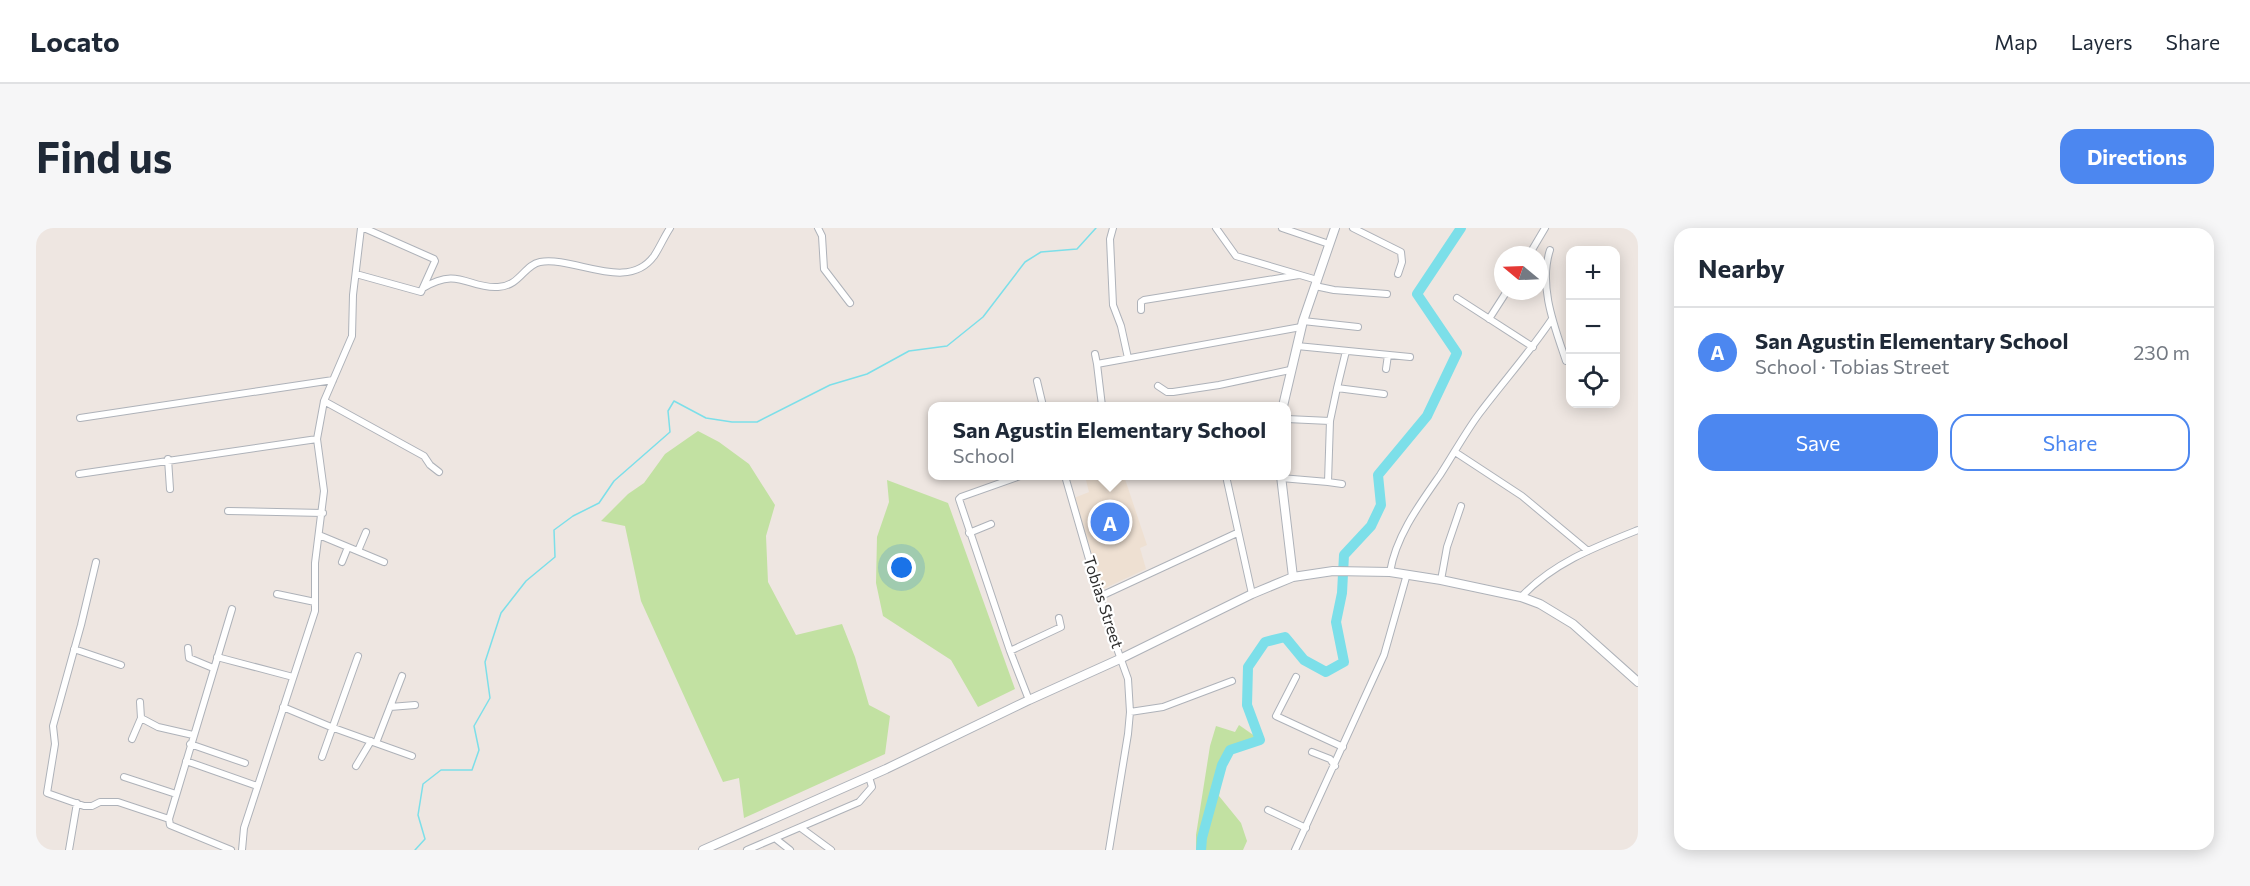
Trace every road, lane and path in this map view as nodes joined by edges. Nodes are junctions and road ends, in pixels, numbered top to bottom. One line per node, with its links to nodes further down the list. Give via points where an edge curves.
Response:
1 (362, 228): 13 (street); 17 (street, via 435,259)
2 (670, 228): 17 (street, via 653,257 632,270 604,272 538,262 520,279 504,286 489,287 455,278)
3 (818, 228): 22 (street, via 824,269)
4 (1113, 228): 34 (street, via 1113,304)
5 (1216, 228): 15 (street, via 1236,256)
6 (1282, 228): 10 (street)
7 (1335, 228): 10 (street)
8 (1353, 228): 14 (street, via 1401,252)
9 (1545, 228): 11 (street)
10 (1329, 244): 16 (street)
11 (1534, 246)
12 (1550, 250): 19 (street, via 1546,266)
13 (356, 274): 17 (street, via 419,292); 39 (street, via 352,336)
14 (1398, 274)
15 (1299, 275): 16 (street); 23 (street, via 1144,300)
16 (1316, 283): 18 (street, via 1334,290); 26 (street)
17 (423, 288)
18 (1387, 294)
19 (1549, 295): 24 (street)
20 (1457, 298): 25 (street)
21 (1501, 300): 25 (street)
22 (850, 303)
23 (1141, 310)
24 (1552, 319): 29 (street); 35 (street)
25 (1489, 320): 29 (street)
26 (1302, 324): 27 (street); 28 (street); 34 (street)
27 (1358, 327)
28 (1297, 346): 30 (street); 38 (street)
29 (1533, 347): 52 (street, via 1472,423)
30 (1346, 351): 32 (street); 42 (street)
31 (1095, 354): 36 (street)
32 (1388, 355): 33 (street); 37 (street)
33 (1410, 357)
34 (1128, 358): 36 (street)
35 (1566, 361)
36 (1097, 364): 46 (street)
37 (1386, 369)
38 (1290, 370): 41 (street, via 1173,392); 47 (street)
39 (333, 380): 44 (street); 48 (street)
40 (1037, 381): 45 (street)
41 (1158, 386)
42 (1337, 388): 43 (street); 50 (street)
43 (1384, 394)
44 (324, 401): 51 (street); 54 (street, via 424,456)
45 (1042, 402)
46 (1102, 402)
47 (1284, 402)
48 (80, 418)
49 (1291, 419): 50 (street)
50 (1330, 421): 61 (street)
51 (317, 439): 53 (street); 66 (street, via 323,483)
52 (1455, 452): 74 (street, via 1522,496); 79 (street, via 1397,544)
53 (168, 459): 55 (street); 63 (street)
54 (439, 471)
55 (79, 474)
56 (1291, 478): 61 (street)
57 (1009, 480): 70 (street, via 959,499)
58 (1066, 480): 85 (street, Tobias Street)
59 (1227, 480): 71 (street)
60 (1281, 480): 81 (street)
61 (1328, 482): 62 (street)
62 (1342, 484)
63 (170, 489)
64 (1461, 506): 82 (street)
65 (228, 511): 66 (street)
66 (322, 513): 72 (street)
67 (991, 524): 70 (street)
68 (1638, 530): 74 (street)
69 (366, 532): 75 (street)
70 (969, 533): 92 (street)
71 (1237, 533): 84 (street); 85 (street)
72 (319, 535): 73 (street); 87 (street)
73 (348, 547): 75 (street); 77 (street)
74 (1588, 550): 86 (street, via 1535,581)
75 (358, 551): 78 (street)
76 (96, 562): 91 (street)
77 (342, 562)
78 (384, 562)
79 (1390, 572): 80 (street); 81 (street, via 1353,570)
80 (1407, 574): 82 (street); 115 (street, via 1384,655)
81 (1293, 576): 84 (street)
82 (1441, 580): 86 (street)
83 (277, 594): 87 (street)
84 (1252, 594): 95 (street)
85 (1101, 596): 95 (street, Tobias Street)
86 (1521, 597): 102 (street, via 1573,624)
87 (315, 602): 99 (street)
88 (232, 609): 94 (street)
89 (1059, 618): 92 (street, via 1061,627)
90 (188, 648): 97 (street, via 189,658)
91 (74, 649): 96 (street); 127 (street, via 53,726 55,744 46,790)
92 (1010, 651): 103 (street)
93 (358, 656): 110 (street)
94 (217, 657): 97 (street); 99 (street)
95 (1122, 658): 103 (street); 108 (street, Tobias Street)
96 (121, 665)
97 (213, 668): 111 (street)
98 (402, 676): 106 (street)
99 (292, 677): 107 (street)
100 (1296, 677): 115 (street, via 1276,716)
101 (1232, 681): 108 (street, via 1163,707)
102 (1638, 682)
103 (1029, 700): 124 (street)
104 (140, 702): 109 (street)
105 (415, 705): 106 (street)
106 (390, 706): 113 (street)
107 (283, 707): 110 (street); 125 (street)
108 (1130, 712): 140 (street, Tobias Street)
109 (141, 718): 111 (street, via 158,727); 112 (street)
110 (331, 727): 113 (street); 118 (street)
111 (193, 735): 114 (street)
112 (132, 739)
113 (374, 742): 117 (street); 121 (street)
114 (190, 744): 119 (street); 120 (street)
115 (1343, 747): 122 (street)
116 (1312, 752): 122 (street, via 1330,759)
117 (412, 756)
118 (322, 757)
119 (186, 761): 125 (street); 126 (street)
120 (245, 762)
121 (356, 766)
122 (1335, 766): 131 (street)
123 (124, 777): 126 (street)
124 (869, 777): 130 (street, via 872,787 859,802); 137 (street)
125 (257, 786): 136 (street, via 242,835)
126 (176, 794): 129 (street)
127 (76, 803): 129 (street, via 92,806 118,802); 134 (street)
128 (1268, 810): 131 (street)
129 (169, 819): 135 (street, via 170,825)
130 (801, 828): 132 (street); 139 (street)
131 (1306, 828): 141 (street)
132 (776, 839): 133 (street); 138 (street)
133 (752, 849)
134 (69, 850)
135 (231, 850)
136 (242, 850)
137 (703, 850)
138 (790, 850)
139 (831, 850)
140 (1109, 850)
141 (1295, 850)

